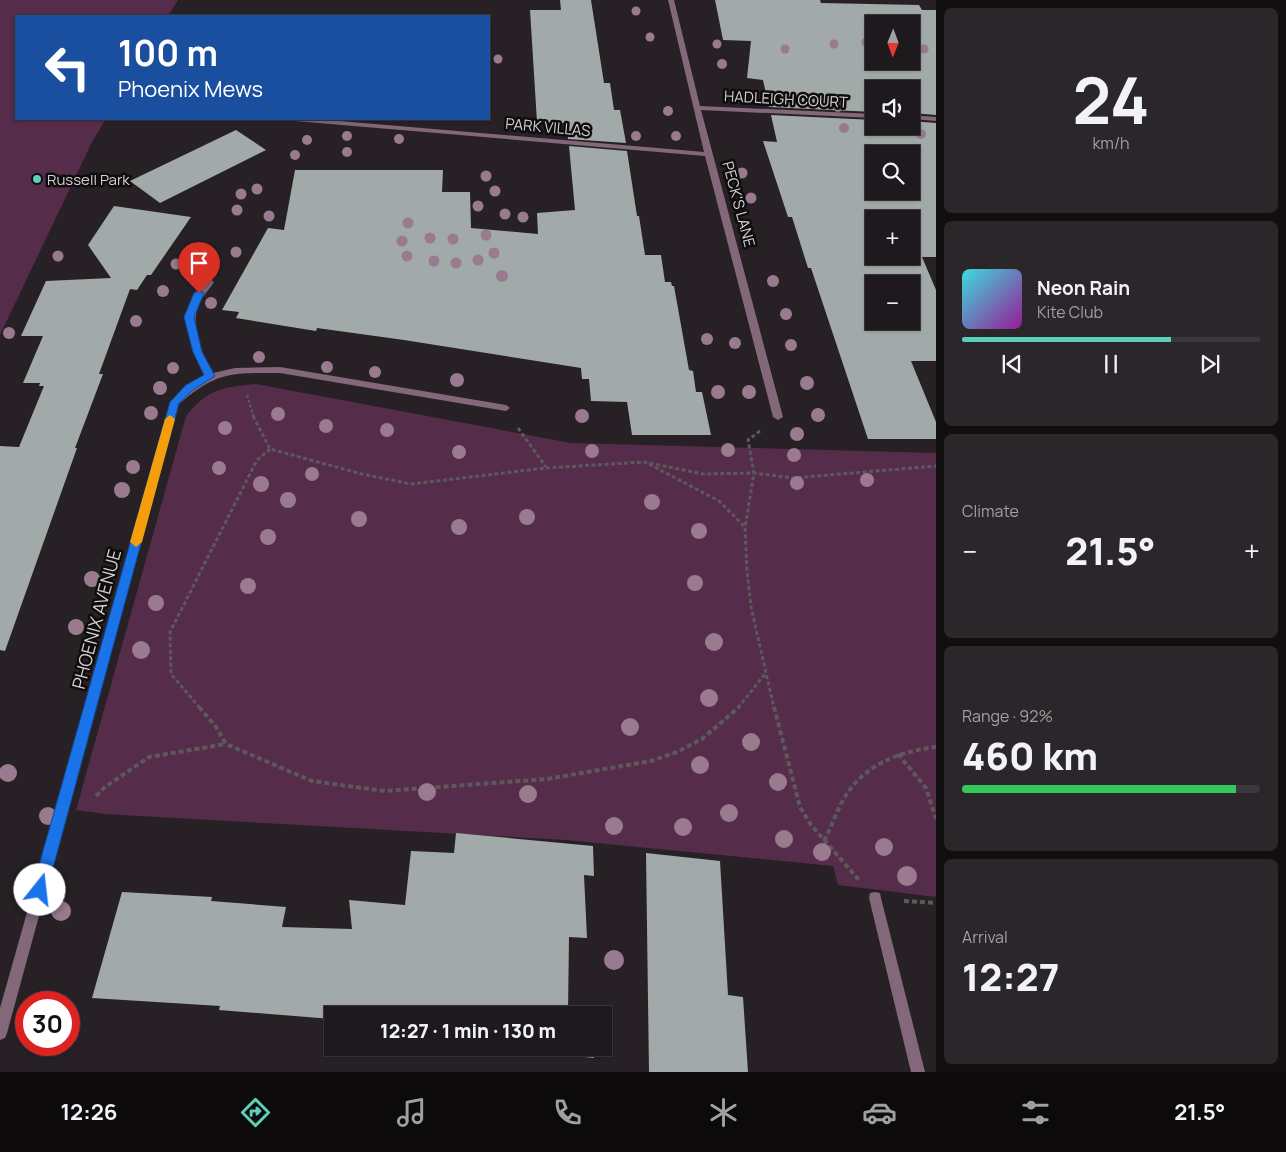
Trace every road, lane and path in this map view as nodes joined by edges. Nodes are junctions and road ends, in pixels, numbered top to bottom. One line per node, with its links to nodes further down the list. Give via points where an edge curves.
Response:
1 (671, 0): 2 (street, PECK'S LANE)
2 (698, 108): 3 (street, HADLEIGH COURT); 7 (street, PECK'S LANE)
3 (865, 116)
4 (920, 118): 5 (street)
5 (936, 119)
6 (307, 120): 7 (street, PARK VILLAS)
7 (708, 154): 12 (street, PECK'S LANE)
8 (210, 282): 10 (street, via 199,293 189,317 197,352)
9 (247, 370): 10 (street, PHOENIX AVENUE, via 228,370); 11 (street, PHOENIX AVENUE, via 280,370); 14 (path, via 246,395 255,422)
10 (210, 376): 28 (street, PHOENIX AVENUE, via 175,402)
11 (506, 408)
12 (778, 416): 18 (path, via 748,440)
13 (518, 428): 17 (path)
14 (270, 449): 17 (path, via 411,484); 21 (path, via 257,460 170,632 171,674 216,727)
15 (644, 462): 17 (path); 18 (path, via 703,474); 19 (path, via 719,501)
16 (936, 466): 18 (path, via 793,478)
17 (546, 468)
18 (754, 473): 19 (path)
19 (745, 528): 20 (path, via 746,571)
20 (765, 674): 21 (path, via 736,711 702,738 677,752 651,761 547,779 384,791 312,782); 26 (path, via 800,807)
21 (226, 744): 24 (path, via 149,757 105,787)
22 (936, 747): 23 (path)
23 (898, 754): 25 (path, via 926,788); 26 (path, via 864,775 850,790)
24 (92, 800)
25 (936, 819)
26 (824, 841): 27 (path)
27 (875, 898): 29 (street)
28 (0, 1033)
29 (918, 1072)

